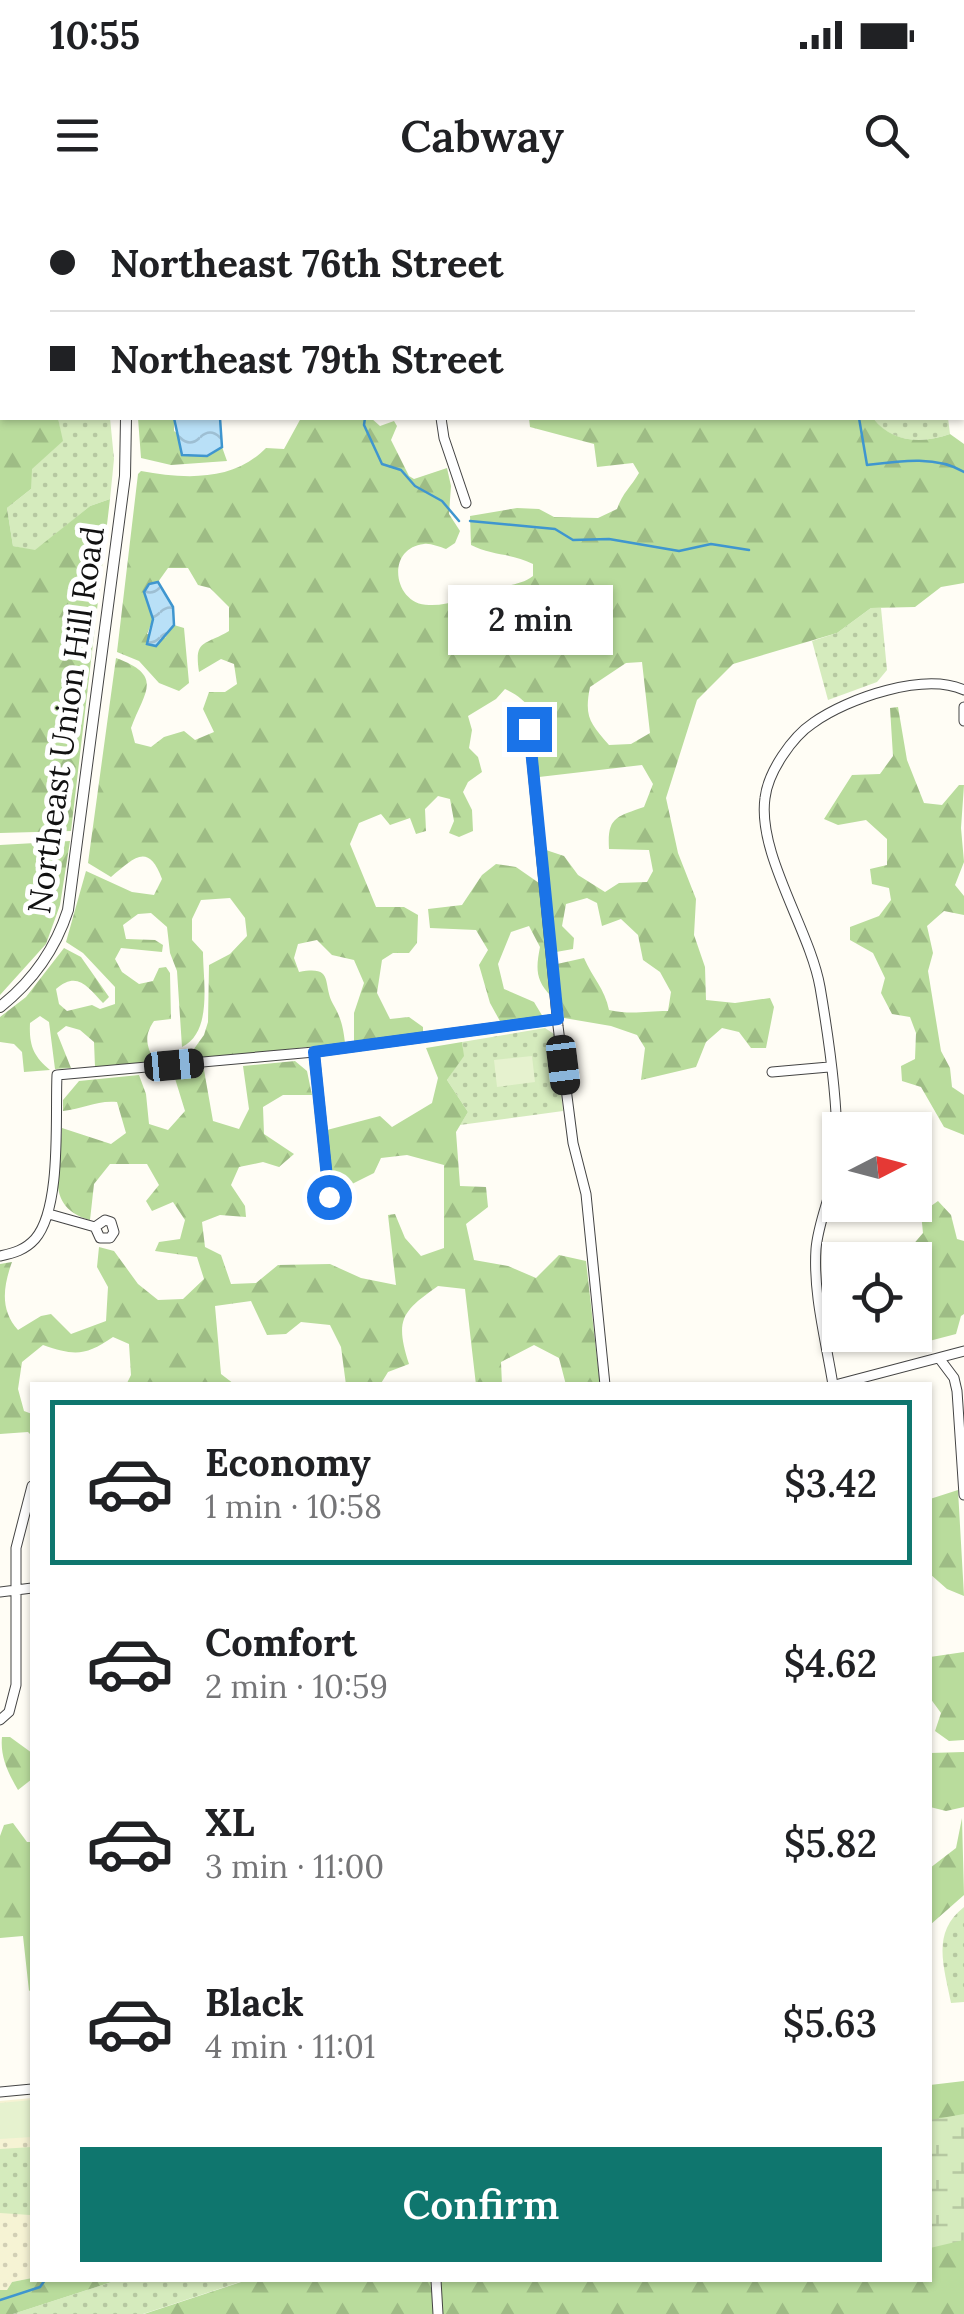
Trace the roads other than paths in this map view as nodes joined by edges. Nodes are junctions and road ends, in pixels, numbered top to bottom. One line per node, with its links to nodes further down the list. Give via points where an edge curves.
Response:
1 (126, 420): 8 (street, Northeast Union Hill Road, via 123,494 68,910 47,958)
2 (441, 420): 3 (street)
3 (466, 503)
4 (964, 690): 11 (street, via 923,683 863,698 811,724 780,760 764,798 770,844 820,984)
5 (964, 707): 6 (street)
6 (964, 721)
7 (529, 729): 9 (street)
8 (0, 1007)
9 (558, 1019): 10 (street); 19 (street, via 586,1194)
10 (314, 1052): 13 (street); 14 (street, via 57,1075)
11 (829, 1067): 12 (street); 20 (street, via 834,1175 816,1250)
12 (772, 1072)
13 (329, 1197)
14 (48, 1214): 15 (street); 16 (street, via 33,1242)
15 (95, 1227)
16 (0, 1256)
17 (964, 1351): 18 (street)
18 (938, 1358): 21 (street); 23 (street, via 957,1390)
19 (605, 1382)
20 (833, 1382)
21 (846, 1382)
22 (30, 1494): 25 (street, via 16,1548)
23 (964, 1495)
24 (30, 1588): 25 (street)
25 (16, 1591): 26 (street); 27 (street, via 16,1685)
26 (0, 1592)
27 (0, 1720)
28 (30, 2089): 29 (street)
29 (0, 2092)
30 (436, 2282): 31 (street)
31 (438, 2314)

